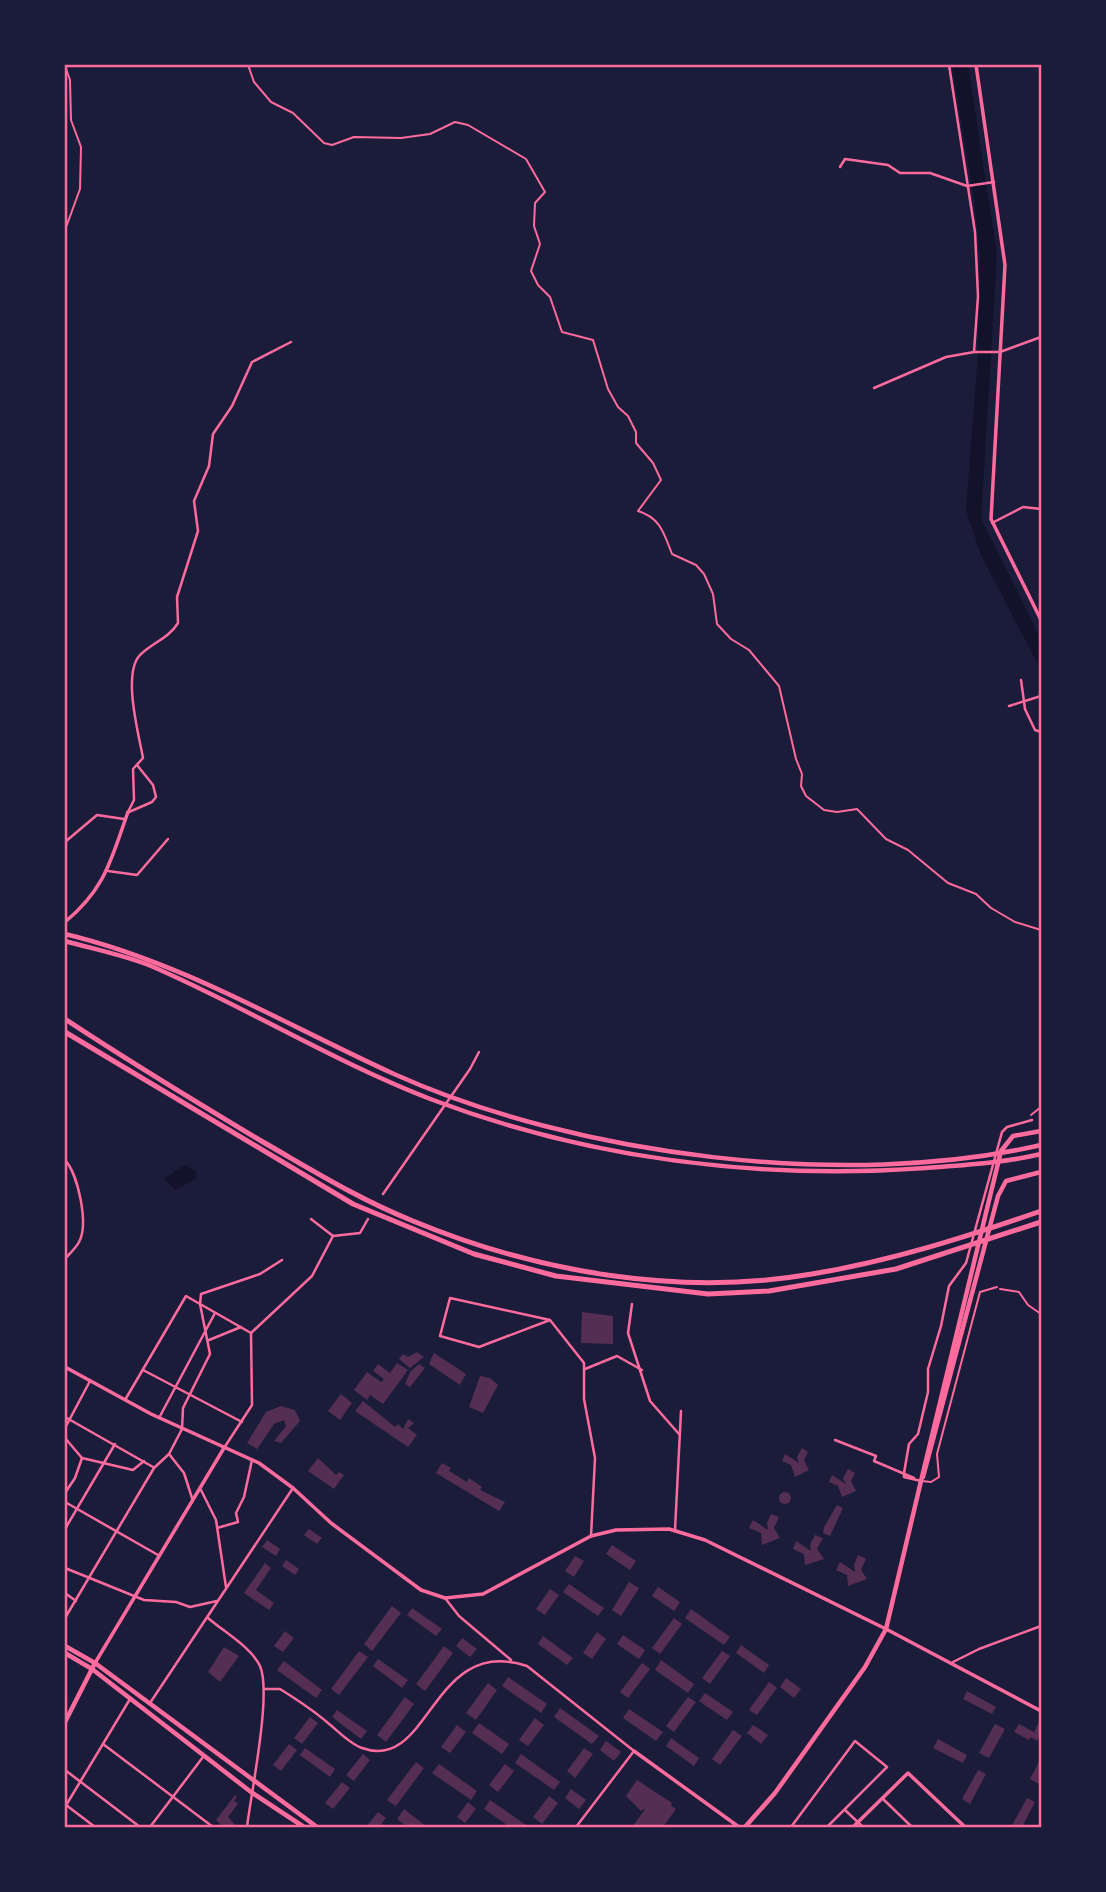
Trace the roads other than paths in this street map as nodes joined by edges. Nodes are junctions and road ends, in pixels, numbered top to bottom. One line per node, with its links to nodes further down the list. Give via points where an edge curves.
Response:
1 (949, 65): 5 (street)
2 (976, 65): 4 (street)
3 (840, 167): 5 (street, via 845,159 851,159 888,165 900,173 930,173)
4 (991, 183): 5 (street); 9 (street, via 1005,253)
5 (968, 186): 8 (street, via 977,258)
6 (1041, 337): 9 (street)
7 (291, 342): 19 (street, via 252,362 213,434 209,466 194,501 198,531 177,597 178,623 141,653 135,665 133,699 143,758)
8 (975, 352): 9 (street); 10 (street, via 946,357)
9 (998, 352): 12 (street)
10 (874, 388)
11 (1041, 509): 12 (street, via 1023,508)
12 (992, 523): 13 (street)
13 (1041, 618)
14 (1021, 680): 16 (street)
15 (1041, 696): 16 (street)
16 (1024, 701): 17 (street); 18 (street, via 1030,722)
17 (1009, 706)
18 (1041, 732)
19 (136, 765): 20 (street, via 134,800); 20 (street, via 153,785 156,797)
20 (128, 812): 21 (street)
21 (125, 820): 23 (street, via 97,815); 24 (street)
22 (168, 839): 24 (street, via 137,875)
23 (65, 842)
24 (108, 871): 25 (street, via 94,894)
25 (65, 922)
26 (65, 934): 33 (main road, via 150,958 436,1091 589,1135 689,1154 842,1166 973,1158)
27 (65, 941): 34 (main road, via 149,966 434,1100 587,1148 688,1162 828,1171 973,1165)
28 (65, 1019): 38 (highway, via 160,1081 358,1196 480,1245 556,1266 708,1283 767,1279 891,1259)
29 (65, 1032): 41 (highway, via 353,1204 474,1254 556,1276 708,1294 769,1292 896,1269)
30 (479, 1052): 37 (street)
31 (1032, 1120): 80 (street, via 1007,1127 996,1146 966,1263 949,1286 928,1368 929,1392 918,1434 909,1444)
32 (1041, 1131): 81 (main road, via 1013,1136 998,1157)
33 (1041, 1144)
34 (1041, 1154)
35 (65, 1160): 43 (street, via 76,1175 82,1235)
36 (1041, 1172): 81 (main road, via 1006,1181 998,1196)
37 (383, 1194)
38 (1041, 1211)
39 (311, 1219): 42 (street)
40 (368, 1219): 42 (street, via 360,1233)
41 (1041, 1222)
42 (333, 1236): 52 (street, via 312,1276)
43 (65, 1259)
44 (282, 1260): 46 (street, via 260,1274 201,1294)
45 (997, 1287): 81 (lane, via 979,1292 937,1454 939,1477 931,1482)
46 (200, 1304): 48 (street); 51 (street); 55 (street, via 186,1296)
47 (632, 1304): 57 (street, via 628,1333)
48 (215, 1312): 50 (street); 51 (street)
49 (550, 1320): 49 (street, via 450,1298 440,1336 479,1347); 56 (street, via 584,1363)
50 (241, 1328): 52 (street); 53 (street)
51 (205, 1330): 53 (street); 59 (street)
52 (251, 1333): 66 (street, via 252,1405)
53 (209, 1340): 60 (street, via 210,1354)
54 (65, 1367): 58 (street)
55 (143, 1370): 59 (street); 61 (street)
56 (584, 1370): 57 (street, via 617,1356); 92 (street, via 584,1399 595,1458)
57 (642, 1370): 69 (street, via 650,1401)
58 (90, 1381): 61 (street); 65 (street)
59 (175, 1387): 60 (street); 64 (street)
60 (190, 1395): 66 (street); 68 (street, via 183,1408)
61 (125, 1400): 64 (street)
62 (681, 1411): 69 (street)
63 (65, 1417): 65 (street)
64 (159, 1418): 68 (street)
65 (70, 1419): 67 (street); 72 (street)
66 (242, 1422): 73 (street)
67 (65, 1428)
68 (182, 1429): 73 (street); 74 (street)
69 (679, 1434): 90 (street)
70 (65, 1438): 75 (street)
71 (835, 1440): 80 (street, via 876,1455 874,1461)
72 (115, 1444): 77 (street); 78 (street)
73 (224, 1448): 76 (street); 82 (street)
74 (169, 1454): 79 (street); 85 (street, via 184,1473)
75 (82, 1458): 78 (street); 84 (street)
76 (253, 1460): 83 (street); 88 (street, via 236,1513 238,1522)
77 (144, 1461): 78 (street, via 133,1470); 79 (street)
78 (104, 1463): 87 (street)
79 (154, 1468): 91 (street)
80 (904, 1473): 81 (street)
81 (920, 1480): 105 (main road)
82 (199, 1487): 85 (street); 88 (street)
83 (293, 1488): 96 (street); 99 (street, via 331,1523 421,1590)
84 (65, 1493)
85 (192, 1498): 93 (street)
86 (65, 1502): 87 (street)
87 (76, 1508): 89 (street); 91 (street)
88 (217, 1528): 96 (street)
89 (65, 1530)
90 (675, 1530): 92 (street, via 616,1530); 105 (street, via 705,1540)
91 (117, 1532): 93 (street); 95 (street)
92 (591, 1536): 99 (street, via 483,1594)
93 (158, 1555): 98 (street)
94 (65, 1568): 95 (street)
95 (90, 1577): 98 (street); 100 (street)
96 (226, 1587): 101 (street)
97 (65, 1593): 100 (street)
98 (133, 1596): 101 (street, via 190,1607); 109 (street)
99 (445, 1598): 107 (street, via 459,1616)
100 (76, 1601): 102 (street)
101 (217, 1601): 103 (street)
102 (65, 1618)
103 (208, 1618): 113 (street, via 249,1652 260,1666); 115 (street)
104 (1041, 1626): 108 (street)
105 (886, 1629): 108 (street); 141 (main road, via 865,1667)
106 (65, 1649): 109 (main road); 110 (main road)
107 (513, 1661): 113 (street, via 490,1661 459,1674 409,1738 397,1748 378,1752 360,1748 280,1689); 119 (street, via 542,1676)
108 (953, 1662): 116 (street)
109 (95, 1663): 110 (main road); 111 (main road)
110 (92, 1670): 112 (main road); 117 (main road)
111 (120, 1681): 112 (main road); 115 (main road)
112 (115, 1687): 114 (main road)
113 (265, 1689): 122 (street)
114 (130, 1698): 118 (street); 120 (main road)
115 (150, 1703): 122 (main road)
116 (1041, 1712)
117 (65, 1722)
118 (103, 1744): 123 (street); 125 (street)
119 (635, 1751): 139 (street); 140 (street)
120 (205, 1755): 124 (main road); 125 (street)
121 (65, 1770): 123 (street)
122 (253, 1781): 124 (street); 130 (main road)
123 (80, 1782): 127 (street); 133 (street)
124 (251, 1791): 129 (main road); 136 (street)
125 (173, 1797): 134 (street); 135 (street)
126 (883, 1798): 131 (street); 146 (street); 147 (street, via 908,1773)
127 (65, 1806): 132 (street)
128 (844, 1809): 131 (street); 142 (street, via 887,1767 855,1741); 143 (street)
129 (282, 1812): 130 (main road); 137 (main road)
130 (303, 1817): 138 (main road)
131 (858, 1822): 144 (street); 145 (street)
132 (95, 1827)
133 (140, 1827)
134 (150, 1827)
135 (213, 1827)
136 (247, 1827)
137 (304, 1827)
138 (317, 1827)
139 (576, 1827)
140 (739, 1827)
141 (745, 1827)
142 (790, 1827)
143 (827, 1827)
144 (853, 1827)
145 (863, 1827)
146 (912, 1827)
147 (965, 1827)

